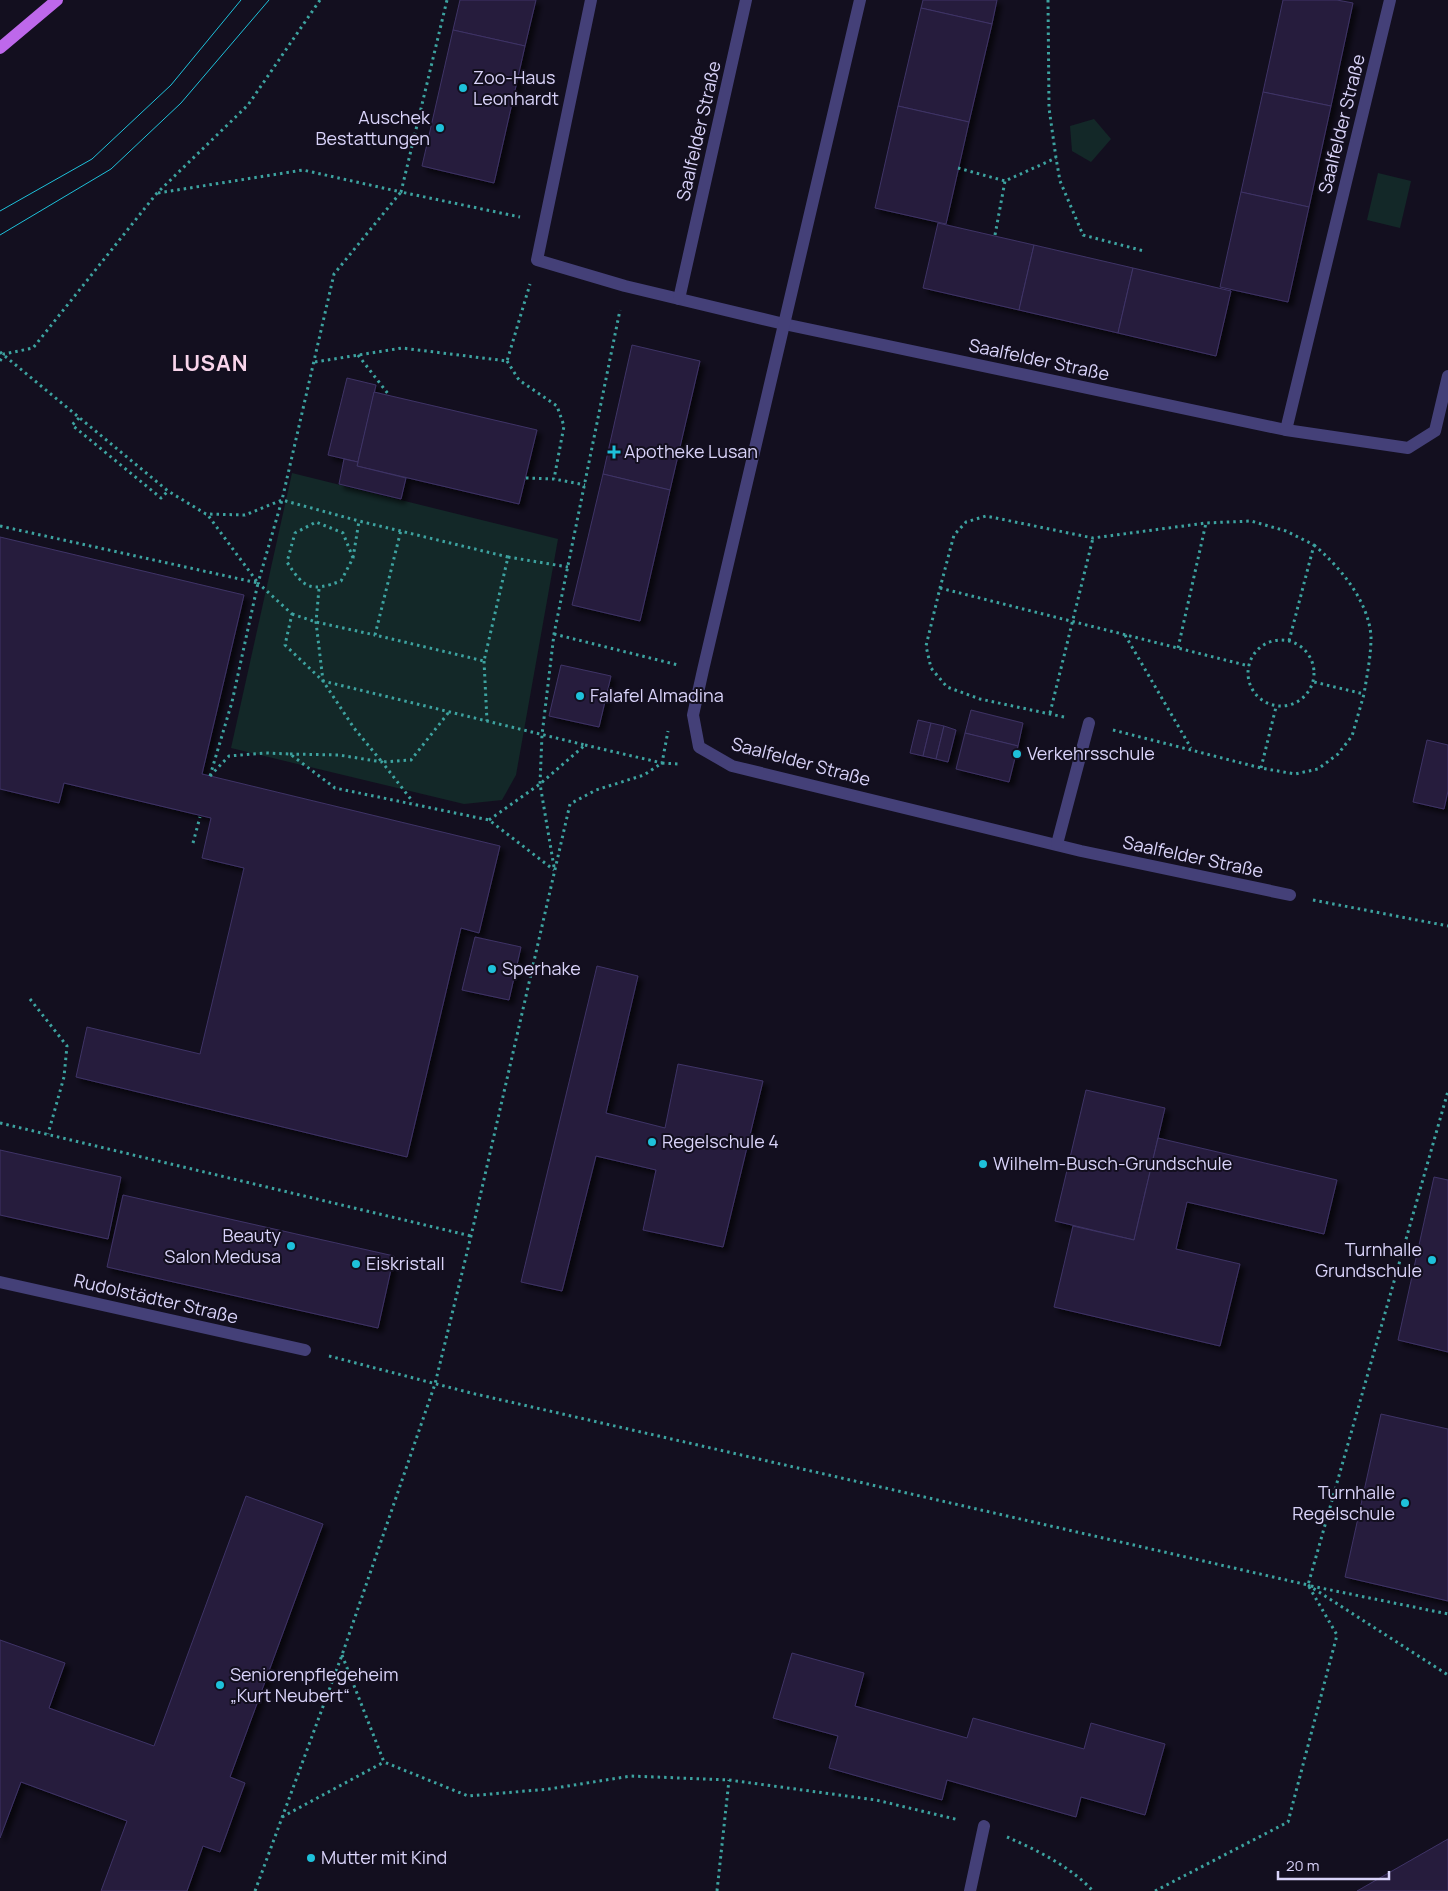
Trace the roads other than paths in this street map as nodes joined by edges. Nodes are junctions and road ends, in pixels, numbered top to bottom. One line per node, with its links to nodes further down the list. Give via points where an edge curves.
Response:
1 (57, 0): 6 (main road)
2 (591, 0): 7 (street, Saalfelder Straße, via 537,260)
3 (746, 0): 7 (street, Saalfelder Straße)
4 (860, 0): 8 (street, Saalfelder Straße)
5 (1390, 0): 10 (street, Saalfelder Straße)
6 (0, 48)
7 (679, 299): 8 (street, Saalfelder Straße)
8 (784, 324): 10 (street, Saalfelder Straße); 12 (street, Saalfelder Straße, via 693,715 699,747 732,766)
9 (1448, 376): 10 (street, Saalfelder Straße, via 1435,431 1408,448)
10 (1286, 430)
11 (1088, 723): 12 (street)
12 (1057, 844): 13 (street, Saalfelder Straße)
13 (1290, 895)
14 (0, 1282): 15 (street, Rudolstädter Straße)
15 (304, 1350)
16 (984, 1826): 17 (street)
17 (970, 1891)

